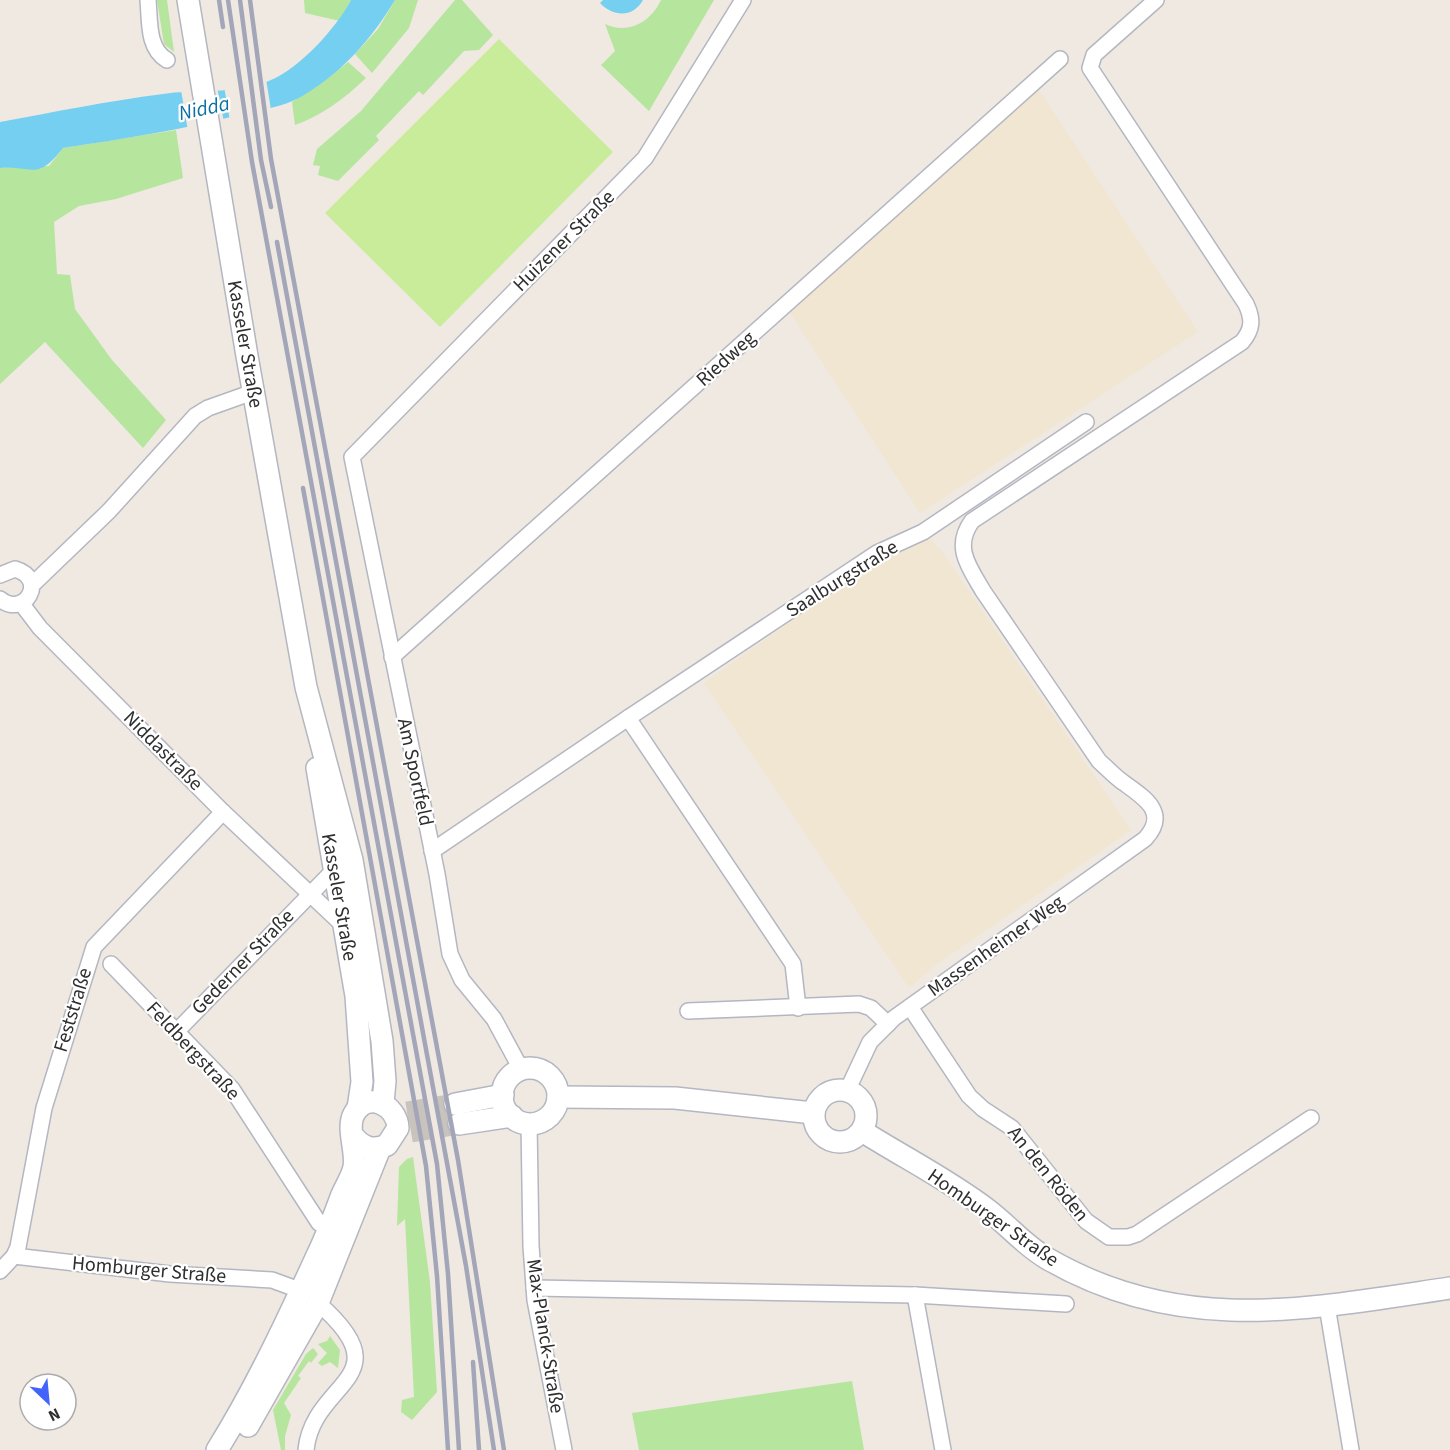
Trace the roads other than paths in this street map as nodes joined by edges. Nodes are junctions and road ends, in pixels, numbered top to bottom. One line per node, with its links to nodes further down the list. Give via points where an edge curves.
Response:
1 (148, 0): 5 (street, via 152,41 160,56)
2 (188, 0): 7 (main road, Kasseler Straße)
3 (743, 0): 9 (street, Huizener Straße, via 645,158)
4 (1156, 0): 23 (street, Massenheimer Weg, via 1094,55 1090,68 1246,304 1252,322 1249,333 1242,342 972,521 963,533 962,545 983,591 1099,761 1142,796 1155,813 1153,830)
5 (167, 60)
6 (1060, 60): 14 (street, Riedweg)
7 (253, 392): 11 (street, via 195,416 109,511); 15 (main road, Kasseler Straße)
8 (1086, 422): 16 (street, Saalburgstraße, via 923,532 877,553)
9 (352, 457): 14 (street, Am Sportfeld)
10 (0, 575): 11 (street, via 15,568 28,575)
11 (32, 585): 13 (street, via 30,596)
12 (2, 603): 13 (street)
13 (21, 603): 17 (street, Niddastraße, via 40,628)
14 (392, 657): 18 (street, Am Sportfeld)
15 (306, 687): 19 (main road, Kasseler Straße); 35 (main road, Kasseler Straße, via 352,860 385,1081)
16 (628, 718): 18 (street, Saalburgstraße); 24 (street, via 793,964)
17 (223, 812): 20 (street, Niddastraße); 41 (street, Feststraße, via 94,946 50,1085)
18 (432, 851): 28 (street, Am Sportfeld, via 450,954 462,980 494,1019)
19 (334, 870): 20 (street); 21 (main road, Kasseler Straße)
20 (310, 894): 21 (street, Niddastraße); 27 (street, Gederner Straße)
21 (344, 926): 32 (main road, Kasseler Straße, via 359,1019 362,1082)
22 (111, 964): 27 (street, Feldbergstraße)
23 (910, 1006): 26 (street, Massenheimer Weg); 34 (street, An den Röden, via 969,1096 1012,1128 1086,1221 1109,1237 1128,1238 1137,1234)
24 (798, 1008): 25 (street); 26 (street, via 859,1004 871,1008)
25 (688, 1011)
26 (888, 1024): 29 (street, Massenheimer Weg, via 870,1042)
27 (177, 1031): 40 (street, Feldbergstraße, via 232,1089 319,1223)
28 (520, 1069): 30 (main road, via 505,1084); 31 (main road, via 542,1070 557,1086)
29 (847, 1091): 33 (main road, via 825,1094); 37 (main road, via 855,1094 865,1107)
30 (503, 1095): 36 (main road, via 504,1103); 36 (main road, via 457,1114)
31 (558, 1097): 33 (main road, via 675,1098); 36 (main road, via 546,1119)
32 (358, 1108): 35 (main road, via 366,1104); 38 (main road, Kasseler Straße, via 351,1122)
33 (813, 1113): 37 (main road, via 816,1128 827,1139 842,1142)
34 (1311, 1118)
35 (398, 1119): 39 (main road, Kasseler Straße, via 387,1145)
36 (520, 1120): 43 (street, Max-Planck-Straße, via 528,1149)
37 (862, 1131): 48 (main road, Homburger Straße, via 988,1210 1048,1260 1127,1295 1191,1308 1234,1311)
38 (354, 1137): 39 (main road, via 365,1147); 40 (main road, Kasseler Straße, via 354,1167)
39 (380, 1148): 46 (main road, Kasseler Straße)
40 (331, 1228): 46 (main road, Kasseler Straße)
41 (14, 1256): 42 (street); 46 (street, Homburger Straße, via 170,1274 272,1280)
42 (0, 1271)
43 (534, 1288): 45 (street); 52 (street, Max-Planck-Straße)
44 (1450, 1288): 48 (main road, Homburger Straße)
45 (915, 1294): 47 (street); 53 (street)
46 (310, 1297): 49 (main road, Kasseler Straße); 50 (main road, Kasseler Straße, via 282,1369); 51 (street, via 344,1327 355,1351 355,1363 350,1377 310,1427)
47 (1066, 1304)
48 (1327, 1306): 54 (street)
49 (217, 1450)
50 (231, 1450)
51 (306, 1450)
52 (564, 1450)
53 (943, 1450)
54 (1351, 1450)

